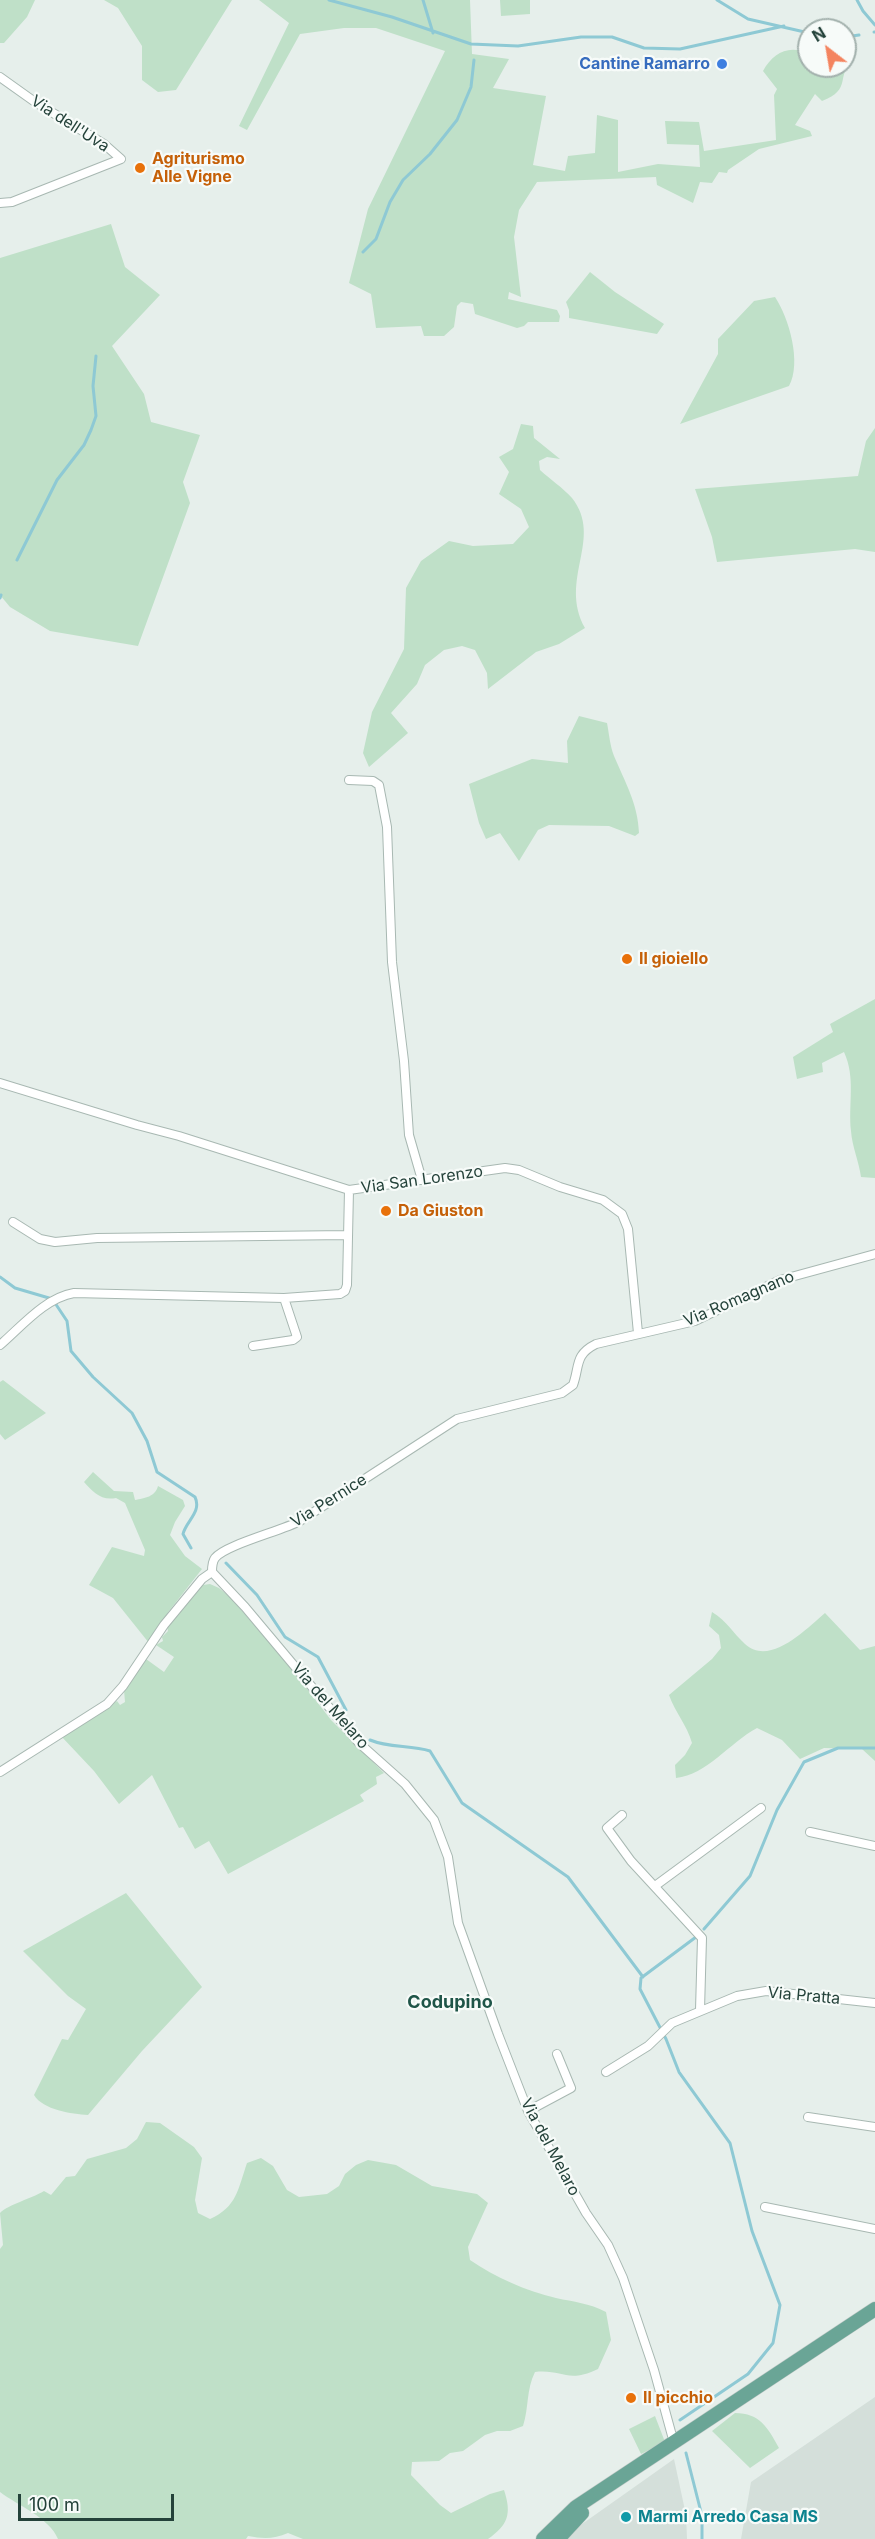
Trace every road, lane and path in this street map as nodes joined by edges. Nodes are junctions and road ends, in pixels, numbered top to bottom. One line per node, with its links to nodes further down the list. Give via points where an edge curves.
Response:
1 (0, 77): 2 (street, Via dell'Uva, via 122,159 12,202)
2 (0, 202)
3 (349, 780): 5 (street, via 379,785 387,827 392,962 409,1135)
4 (0, 1083): 6 (street, Via San Lorenzo)
5 (422, 1180): 6 (street, Via San Lorenzo); 11 (street, Via San Lorenzo, via 512,1169 614,1207 628,1229)
6 (349, 1190): 8 (street)
7 (13, 1222): 8 (street, via 40,1239 55,1242)
8 (347, 1235): 10 (street, via 345,1291)
9 (875, 1254): 11 (street, Via Romagnano, via 780,1280 695,1321)
10 (284, 1298): 12 (street, via 74,1293 48,1304); 13 (street, via 297,1337)
11 (638, 1333): 14 (street, Via Pernice, via 586,1349 580,1357 573,1386 562,1393 457,1419 300,1521 221,1552 214,1558)
12 (0, 1345)
13 (254, 1346)
14 (212, 1568): 15 (street, Via Pernice, via 164,1625 107,1704); 25 (street, Via del Melaro, via 332,1713 405,1785 434,1820 448,1857 458,1923)
15 (0, 1772)
16 (760, 1808): 20 (street)
17 (622, 1815): 20 (street, via 607,1828)
18 (810, 1832): 19 (street)
19 (875, 1846)
20 (655, 1886): 22 (street, via 702,1938)
21 (875, 2003): 22 (street, Via Pratta, via 766,1991 736,1996)
22 (700, 2010): 24 (street, Via Pratta, via 672,2023 658,2039)
23 (557, 2054): 25 (street, via 571,2088)
24 (606, 2072)
25 (528, 2111): 31 (street, Via del Melaro, via 608,2245 623,2278)
26 (808, 2117): 27 (street)
27 (875, 2127)
28 (765, 2207): 29 (street)
29 (875, 2229)
30 (875, 2309): 31 (main road)
31 (674, 2443): 32 (main road)
32 (614, 2483): 33 (main road, via 576,2507); 34 (main road)
33 (543, 2539)
34 (558, 2539)

